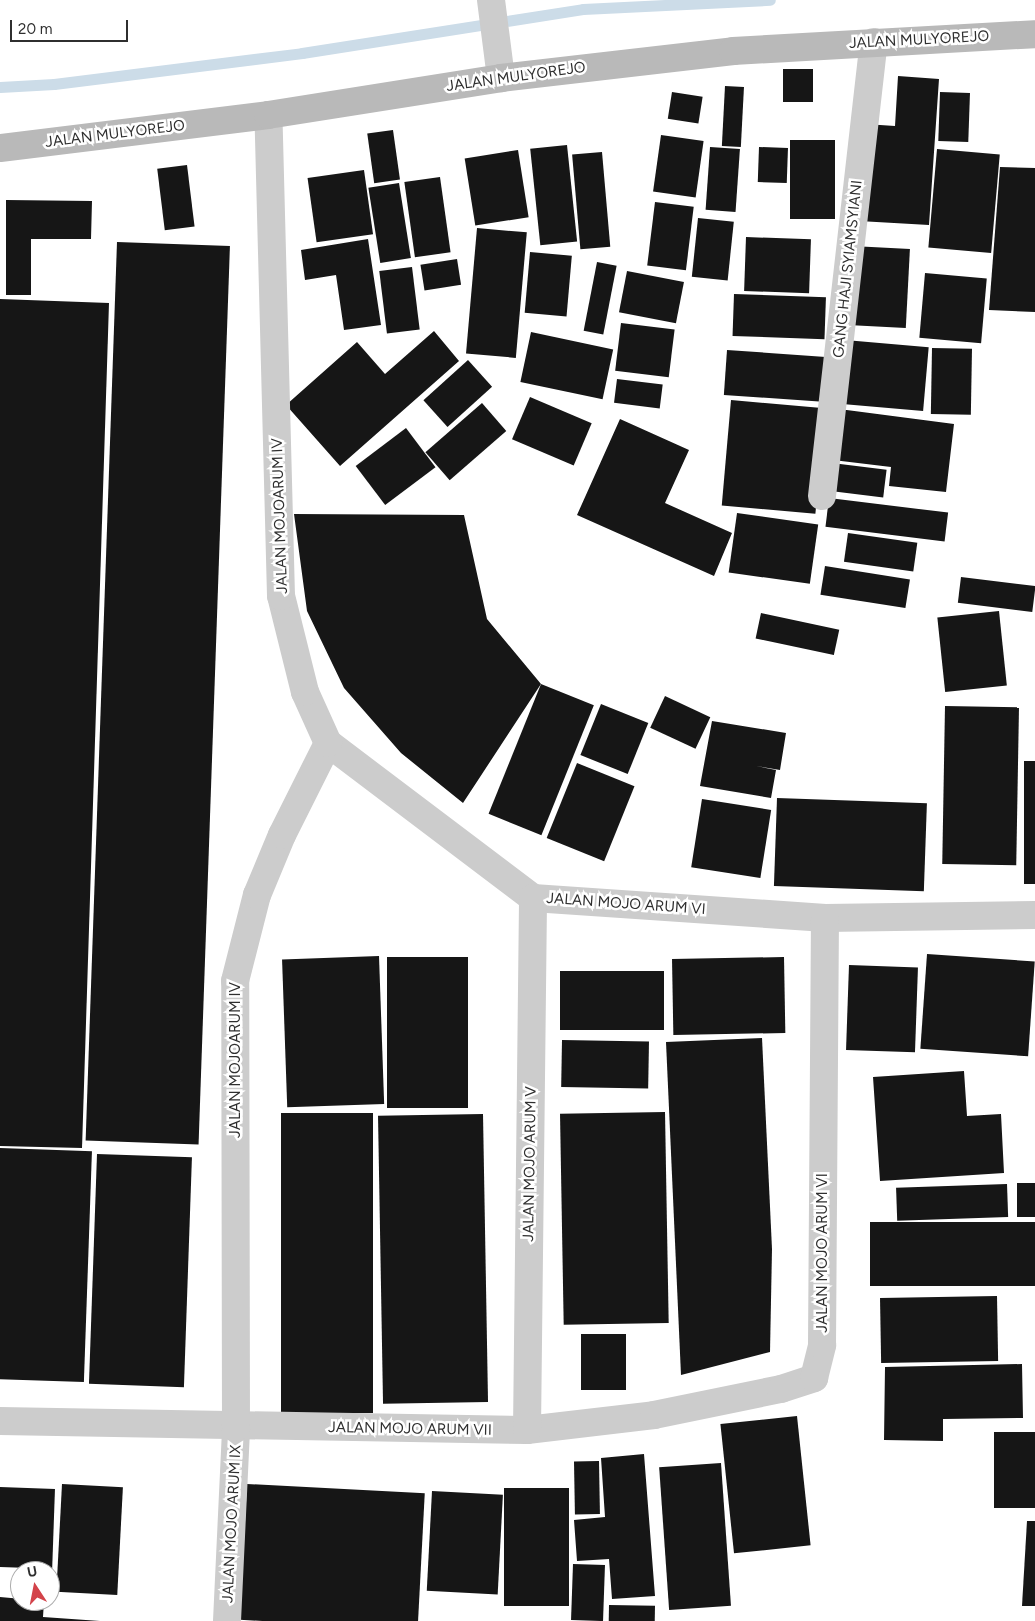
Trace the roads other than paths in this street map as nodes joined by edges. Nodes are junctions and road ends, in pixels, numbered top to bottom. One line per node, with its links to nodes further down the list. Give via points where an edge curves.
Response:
1 (491, 0): 4 (street)
2 (1035, 34): 3 (main road, JALAN MULYOREJO)
3 (874, 42): 4 (main road, JALAN MULYOREJO, via 732,51); 7 (street, GANG HAJI SYIAMSYIANI)
4 (501, 78): 5 (main road, JALAN MULYOREJO)
5 (268, 115): 6 (main road, JALAN MULYOREJO); 8 (street, JALAN MOJOARUM IV, via 281,596 304,692)
6 (0, 148)
7 (822, 496)
8 (328, 742): 9 (street, JALAN MOJO ARUM VI); 14 (street, JALAN MOJOARUM IV, via 282,835 257,895 235,981)
9 (533, 898): 11 (street, JALAN MOJO ARUM VI); 15 (street, JALAN MOJO ARUM V)
10 (1035, 915): 11 (street, JALAN MOJO ARUM VI)
11 (825, 918): 12 (street, JALAN MOJO ARUM VI, via 822,1345)
12 (814, 1378): 15 (street, JALAN MOJO ARUM VII, via 781,1389 654,1415)
13 (0, 1420): 14 (street, JALAN MOJO ARUM VII)
14 (236, 1427): 15 (street, JALAN MOJO ARUM VII); 16 (street, JALAN MOJO ARUM IX)
15 (527, 1430)
16 (227, 1621)

